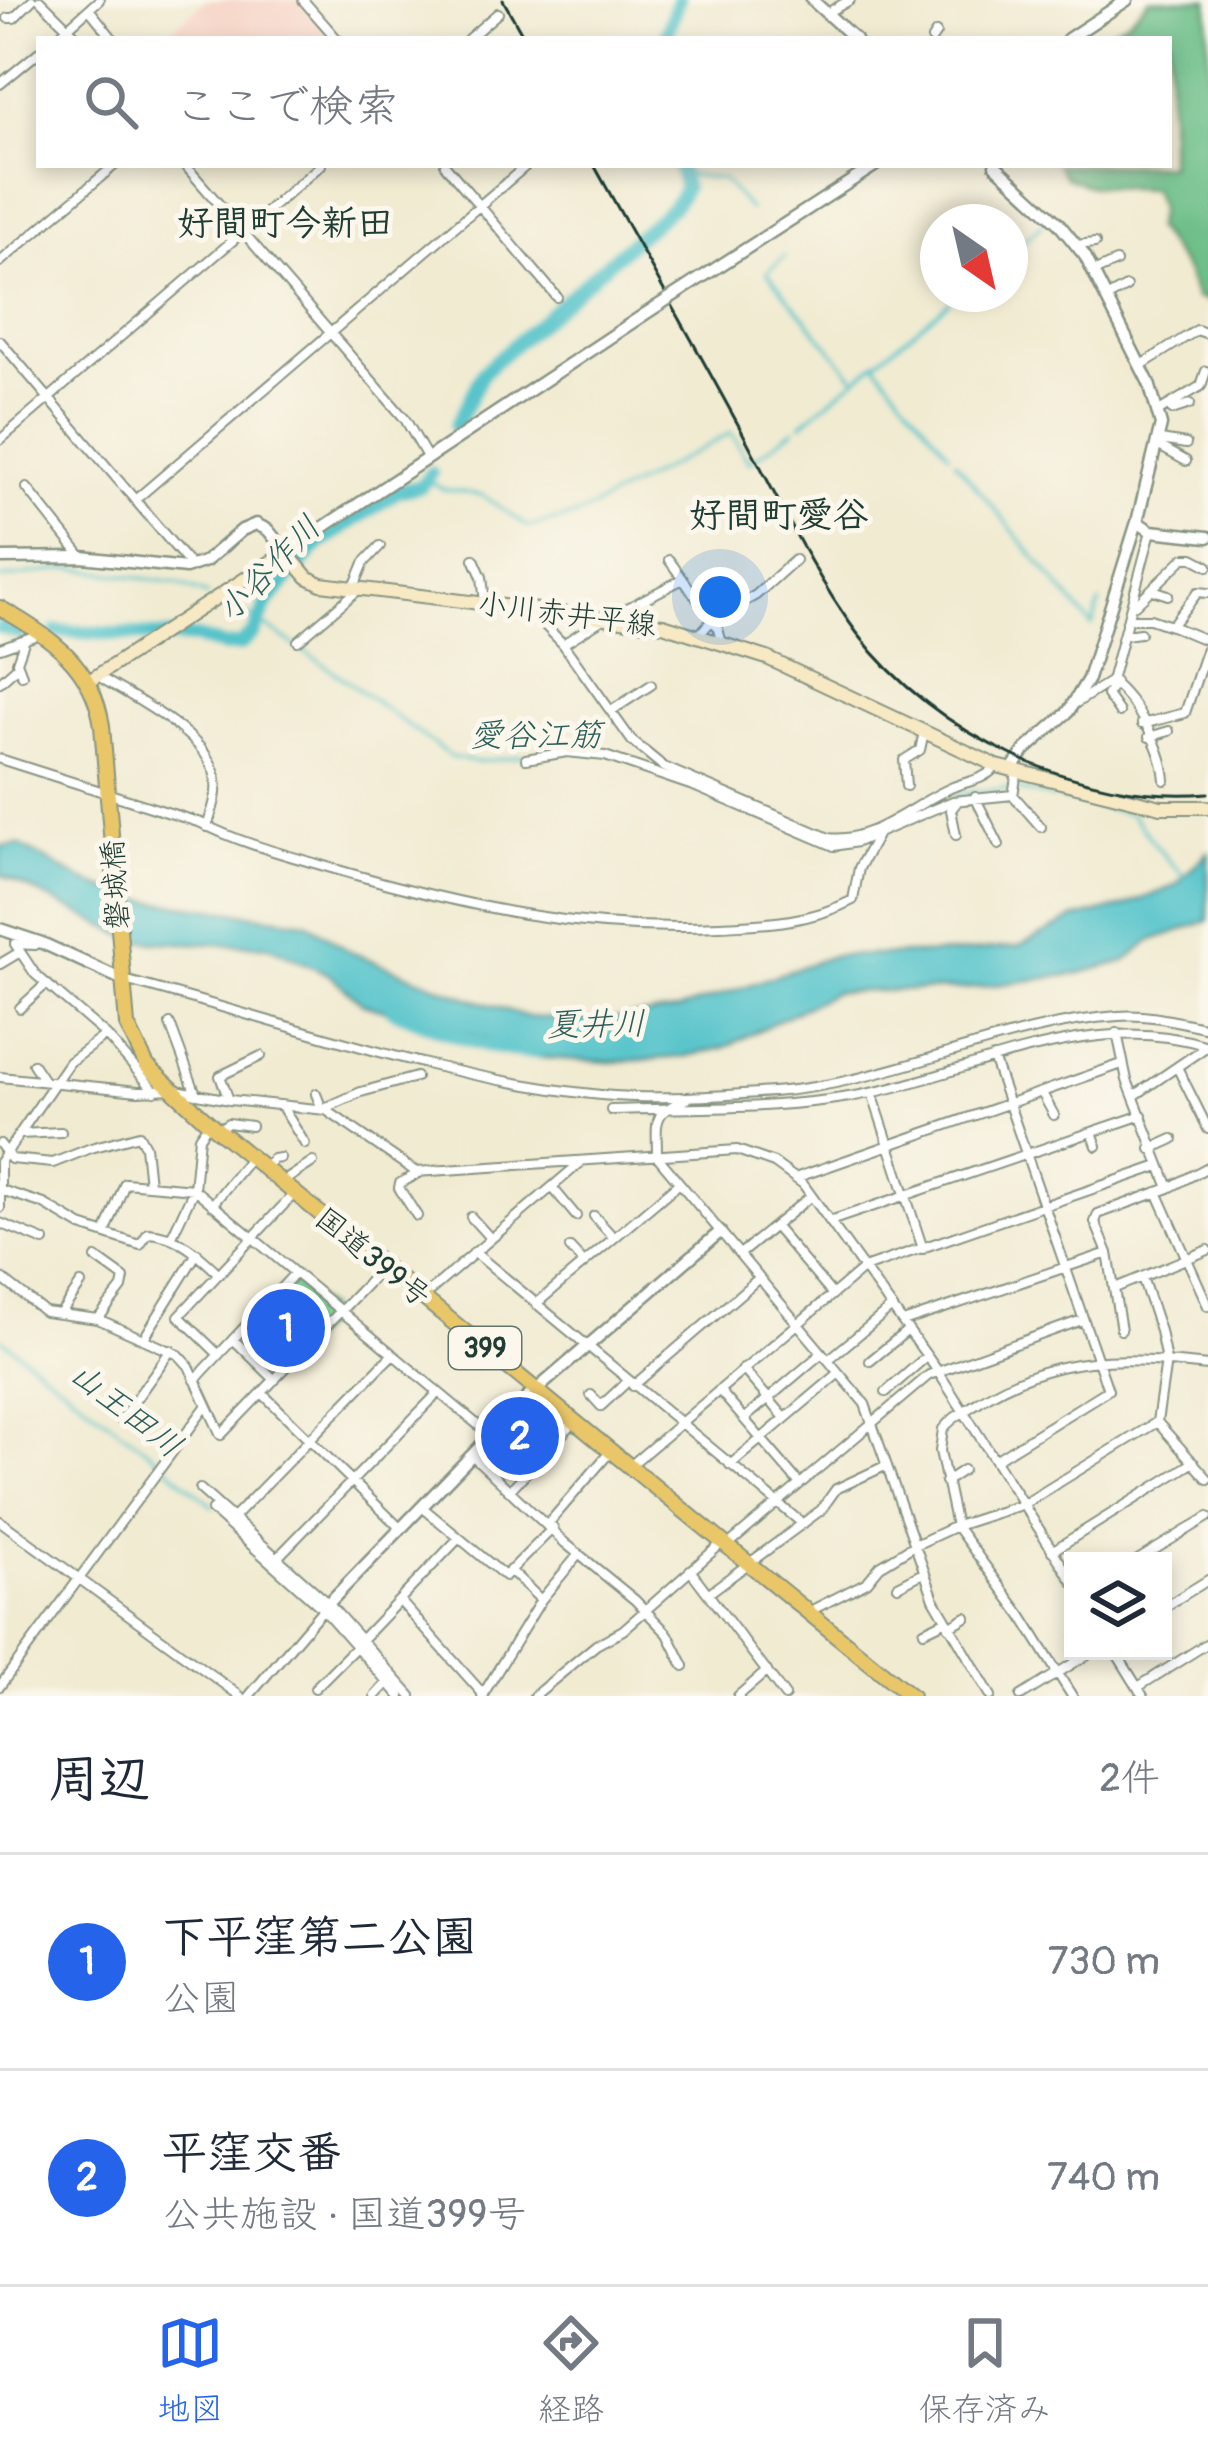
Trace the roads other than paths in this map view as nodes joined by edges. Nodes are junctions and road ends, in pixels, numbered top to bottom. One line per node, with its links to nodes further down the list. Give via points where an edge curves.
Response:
1 (36, 0): 10 (street); 11 (street)
2 (99, 0): 7 (street)
3 (303, 0): 15 (street)
4 (812, 0): 9 (street)
5 (850, 0): 9 (street)
6 (1127, 0): 18 (street)
7 (88, 10): 11 (street); 14 (street)
8 (498, 13): 16 (street)
9 (827, 14): 17 (street)
10 (8, 18)
11 (70, 27): 12 (street); 13 (street)
12 (59, 36)
13 (78, 36)
14 (110, 36)
15 (334, 36)
16 (471, 36)
17 (852, 36)
18 (1073, 36)
19 (36, 57): 20 (street)
20 (0, 84)
21 (111, 168): 32 (street)
22 (188, 168): 29 (street)
23 (317, 168): 29 (street)
24 (447, 168): 28 (street)
25 (523, 168): 28 (street)
26 (870, 168): 49 (street, bridge)
27 (998, 168): 31 (street)
28 (479, 206): 36 (street); 38 (street)
29 (242, 232): 38 (street); 43 (street)
30 (1095, 242): 31 (street)
31 (1076, 245): 34 (street)
32 (0, 262)
33 (1116, 262): 34 (street)
34 (1093, 272): 37 (street)
35 (1126, 286): 37 (street)
36 (556, 297)
37 (1106, 298): 41 (street)
38 (331, 332): 49 (street); 52 (street)
39 (1208, 334): 41 (street, via 1197,330)
40 (0, 341): 43 (street)
41 (1140, 366): 45 (street)
42 (1206, 371): 45 (street, via 1201,386)
43 (49, 398): 46 (street); 52 (street)
44 (1190, 404): 45 (street)
45 (1160, 414): 47 (street)
46 (0, 440)
47 (1160, 443): 48 (street); 50 (street); 53 (street)
48 (1186, 444)
49 (428, 457): 57 (street)
50 (1186, 461)
51 (27, 488): 58 (street)
52 (135, 500): 64 (street)
53 (1137, 522): 54 (street); 70 (street)
54 (1151, 531): 55 (street); 74 (street)
55 (1208, 537)
56 (380, 546): 66 (street)
57 (286, 552): 64 (street, via 256,524); 66 (main road, 小川赤井平線, via 321,584); 88 (main road)
58 (82, 557): 59 (street); 64 (street)
59 (0, 558)
60 (474, 559): 71 (street)
61 (669, 560): 65 (street)
62 (795, 560): 76 (street)
63 (1208, 566): 67 (street, via 1184,558)
64 (192, 567)
65 (683, 579): 75 (street); 76 (street)
66 (356, 589): 71 (main road, 小川赤井平線); 83 (street)
67 (1153, 590): 69 (street); 74 (street)
68 (1208, 593): 77 (street, via 1198,592)
69 (1168, 595)
70 (1112, 602): 74 (street); 92 (street)
71 (485, 604): 73 (main road, 小川赤井平線)
72 (0, 608): 79 (highway)
73 (530, 609): 75 (main road, 小川赤井平線); 86 (street)
74 (1132, 612): 77 (street); 81 (street)
75 (608, 618): 80 (main road, 小川赤井平線); 86 (street)
76 (712, 620): 80 (street); 84 (street)
77 (1172, 626): 85 (street)
78 (1139, 633): 81 (street)
79 (42, 634): 82 (street); 88 (highway)
80 (698, 635): 84 (main road, 小川赤井平線)
81 (1125, 635): 89 (street)
82 (25, 640): 87 (street); 90 (street, via 20,670)
83 (298, 641)
84 (722, 643): 97 (main road, 小川赤井平線)
85 (1208, 643): 95 (street, via 1187,712)
86 (563, 644): 93 (street)
87 (0, 648)
88 (93, 678): 104 (highway, 399); 109 (street, via 206,754 217,785)
89 (1113, 681): 92 (street); 94 (street, via 1107,695); 95 (street)
90 (0, 682)
91 (651, 685): 93 (street)
92 (1075, 704): 101 (street)
93 (611, 711): 101 (street, via 664,767 834,839)
94 (1119, 712)
95 (1142, 724): 98 (street)
96 (1169, 731): 98 (street)
97 (924, 732): 101 (main road, 小川赤井平線); 103 (street, via 920,750 904,760)
98 (1149, 737): 102 (street)
99 (0, 759): 104 (street)
100 (526, 759): 111 (street, via 605,756 834,846)
101 (1008, 770): 105 (street); 108 (main road, 小川赤井平線, via 1161,807)
102 (1165, 781)
103 (906, 786)
104 (107, 792): 109 (street); 117 (highway, 磐城橋 / 399)
105 (1013, 795): 106 (street); 110 (street)
106 (975, 796): 107 (street); 113 (street)
107 (957, 800): 111 (street); 112 (street)
108 (1208, 807)
109 (207, 826): 111 (street, via 464,904 649,928 827,913 854,898)
110 (1041, 827)
111 (879, 832)
112 (956, 835)
113 (999, 844)
114 (0, 933): 115 (street); 116 (street)
115 (42, 943): 116 (street); 119 (street)
116 (18, 948): 118 (street); 120 (street)
117 (121, 961): 119 (highway, 国道399号 / 399)
118 (0, 964)
119 (121, 979): 135 (highway, 国道399号 / 399, via 134,1045); 140 (street, via 457,1072 602,1095)
120 (46, 984): 121 (street); 125 (street)
121 (20, 1008)
122 (170, 1024): 138 (street)
123 (1208, 1028): 140 (street, via 1121,1015 846,1083)
124 (1117, 1033): 126 (street); 128 (street); 130 (street)
125 (106, 1035): 134 (street); 135 (street)
126 (1208, 1046): 131 (street)
127 (261, 1056): 142 (street, via 220,1076)
128 (993, 1058): 136 (street); 143 (street)
129 (33, 1064): 134 (street)
130 (1122, 1064): 137 (street); 141 (street)
131 (1177, 1067): 141 (street); 150 (street)
132 (416, 1077): 145 (street)
133 (0, 1078): 134 (street)
134 (50, 1081): 135 (street); 156 (street)
135 (163, 1090): 138 (street); 151 (highway, 国道399号 / 399)
136 (872, 1093): 147 (street); 159 (street)
137 (1042, 1093): 143 (street); 149 (street)
138 (196, 1094): 142 (street)
139 (316, 1094): 145 (street)
140 (694, 1096): 147 (street)
141 (1133, 1097): 148 (street)
142 (229, 1100): 144 (street)
143 (1009, 1104): 159 (street); 162 (street)
144 (281, 1106): 145 (street); 158 (street)
145 (323, 1109): 172 (street)
146 (611, 1110): 147 (street)
147 (662, 1110): 164 (street)
148 (1142, 1114): 155 (street); 161 (street)
149 (1054, 1115)
150 (1205, 1116): 153 (street)
151 (213, 1126): 152 (street); 165 (highway, 国道399号 / 399); 180 (street, via 199,1136)
152 (250, 1126)
153 (1208, 1129)
154 (61, 1132): 156 (street)
155 (1092, 1132): 160 (street); 162 (street)
156 (20, 1134): 163 (street)
157 (1173, 1139): 161 (street)
158 (305, 1144)
159 (889, 1145): 173 (street); 184 (street)
160 (1097, 1146)
161 (1151, 1149): 169 (street)
162 (1027, 1154): 184 (street); 186 (street)
163 (2, 1155): 176 (street, via 53,1163 139,1135); 179 (street)
164 (657, 1156): 168 (street); 173 (street, via 737,1150); 175 (street)
165 (250, 1157): 171 (highway, 国道399号 / 399); 185 (street)
166 (280, 1158): 171 (street)
167 (313, 1162): 174 (street)
168 (580, 1163): 172 (street); 177 (street)
169 (1159, 1166): 178 (street); 186 (street)
170 (1208, 1167): 178 (street)
171 (265, 1169): 174 (highway, 国道399号 / 399)
172 (420, 1172): 188 (street, via 399,1188)
173 (795, 1178): 183 (street)
174 (282, 1182): 182 (highway, 国道399号 / 399)
175 (679, 1183): 196 (street); 199 (street)
176 (149, 1184): 180 (street); 195 (street, via 125,1183)
177 (552, 1187): 189 (street); 200 (street)
178 (1169, 1188): 181 (street)
179 (1, 1190): 187 (street); 195 (street)
180 (194, 1190): 185 (street); 198 (street)
181 (1157, 1192): 207 (street, via 1098,1214); 210 (street)
182 (295, 1193): 197 (street); 212 (highway, 国道399号 / 399)
183 (811, 1196): 192 (street); 194 (street)
184 (906, 1196): 192 (street); 203 (street)
185 (212, 1205): 197 (street)
186 (1044, 1206): 203 (street); 213 (street)
187 (0, 1208)
188 (416, 1216)
189 (576, 1216)
190 (594, 1216): 199 (street)
191 (471, 1217): 200 (street)
192 (830, 1222): 214 (street)
193 (0, 1223): 201 (street)
194 (774, 1226): 208 (street); 224 (street)
195 (106, 1231): 198 (street, via 140,1245 149,1232)
196 (720, 1232): 208 (street); 238 (street)
197 (253, 1237): 215 (street); 217 (street)
198 (171, 1238): 206 (street)
199 (614, 1238): 211 (street)
200 (490, 1239): 205 (street)
201 (44, 1241)
202 (570, 1248): 211 (street)
203 (923, 1249): 214 (street)
204 (1208, 1250): 210 (street)
205 (475, 1252): 225 (street); 226 (street)
206 (197, 1253): 217 (street); 236 (street)
207 (1108, 1253): 213 (street); 223 (street)
208 (740, 1254): 220 (street)
209 (96, 1258): 231 (street, via 124,1278)
210 (1187, 1259): 219 (street); 221 (street)
211 (584, 1263): 226 (street)
212 (385, 1266): 225 (highway, 国道399号 / 399); 229 (street)
213 (1064, 1267): 232 (street); 234 (street)
214 (864, 1268): 224 (street); 228 (street)
215 (295, 1273): 229 (street); 237 (street)
216 (1208, 1273): 221 (street)
217 (219, 1274): 240 (street, via 179,1316)
218 (0, 1277): 230 (street)
219 (1142, 1277): 223 (street); 245 (street)
220 (759, 1278): 233 (street); 253 (street)
221 (1196, 1278): 227 (street)
222 (81, 1284): 230 (street)
223 (1115, 1288): 235 (street)
224 (832, 1294): 233 (street)
225 (423, 1297): 254 (highway, 国道399号 / 399)
226 (536, 1304): 238 (street)
227 (1208, 1306)
228 (892, 1307): 234 (street); 242 (street)
229 (342, 1311): 241 (street); 252 (street)
230 (59, 1315): 231 (street)
231 (98, 1319): 236 (street)
232 (1082, 1320): 246 (street); 249 (street)
233 (797, 1324): 242 (street); 248 (street)
234 (905, 1326): 243 (street); 244 (street)
235 (1121, 1330)
236 (143, 1339): 239 (street)
237 (233, 1339): 240 (street); 252 (street)
238 (587, 1347): 253 (street); 254 (street)
239 (171, 1350): 251 (street); 265 (street)
240 (218, 1354): 251 (street)
241 (392, 1354): 257 (street); 272 (street)
242 (825, 1356): 250 (street); 260 (street)
243 (927, 1356): 249 (street); 256 (street)
244 (870, 1361)
245 (1166, 1361): 246 (street); 247 (street); 268 (street)
246 (1098, 1362): 262 (street, via 1035,1371); 275 (street, via 1108,1390)
247 (1208, 1366)
248 (743, 1369): 255 (street); 260 (street)
249 (937, 1370): 262 (street); 267 (street)
250 (839, 1372): 263 (street); 267 (street)
251 (195, 1380): 261 (street)
252 (275, 1380): 258 (street)
253 (631, 1383): 259 (street, via 601,1406); 269 (street)
254 (537, 1390): 266 (highway, 国道399号 / 399); 270 (street)
255 (718, 1390): 264 (street); 269 (street)
256 (886, 1392)
257 (438, 1393): 270 (street); 282 (street)
258 (262, 1394): 261 (street, via 224,1435); 272 (street)
259 (591, 1395)
260 (768, 1399): 263 (street); 264 (street)
261 (207, 1405): 310 (street)
262 (965, 1411): 275 (street); 283 (street, via 943,1429)
263 (785, 1418): 271 (street)
264 (744, 1419): 271 (street)
265 (121, 1420)
266 (574, 1421): 273 (highway, 国道399号 / 399); 286 (street)
267 (873, 1421): 279 (street); 284 (street)
268 (1157, 1422): 276 (street); 288 (street)
269 (680, 1423): 277 (street); 278 (street)
270 (490, 1436): 274 (street)
271 (762, 1438): 277 (street); 284 (street)
272 (309, 1441): 282 (street); 293 (street)
273 (611, 1451): 278 (highway, 国道399号 / 399); 295 (street)
274 (472, 1454): 286 (street); 289 (street)
275 (995, 1460): 288 (street)
276 (1194, 1462): 281 (street); 301 (street)
277 (730, 1465): 287 (street)
278 (630, 1466): 299 (highway, 国道399号 / 399)
279 (886, 1466): 294 (street, via 836,1490); 300 (street)
280 (963, 1470): 283 (street)
281 (1208, 1479)
282 (351, 1482): 297 (street); 304 (street)
283 (945, 1482): 296 (street)
284 (800, 1484): 287 (street)
285 (200, 1489): 293 (street)
286 (509, 1491): 295 (street)
287 (777, 1503): 294 (street); 299 (street)
288 (1024, 1504): 296 (street); 301 (street)
289 (422, 1507): 297 (street); 298 (street)
290 (212, 1510): 293 (street)
291 (1208, 1517): 302 (street)
292 (0, 1521): 310 (street)
293 (230, 1521): 304 (street)
294 (803, 1524): 305 (street)
295 (550, 1526): 303 (street); 307 (street)
296 (956, 1526): 300 (street); 329 (street)
297 (400, 1528): 317 (street)
298 (458, 1539): 307 (street, via 505,1576); 314 (street)
299 (724, 1544): 305 (highway, 国道399号 / 399); 308 (street)
300 (913, 1546): 309 (street); 319 (street)
301 (1052, 1550): 306 (street)
302 (1151, 1552)
303 (579, 1554): 315 (street); 318 (street)
304 (274, 1560): 317 (street)
305 (748, 1563): 313 (street); 319 (highway, 国道399号 / 399)
306 (1064, 1568)
307 (510, 1570): 315 (street)
308 (690, 1570): 313 (street); 318 (street)
309 (923, 1574): 312 (street); 321 (street)
310 (79, 1579): 331 (street); 335 (street)
311 (1208, 1580): 316 (street)
312 (898, 1586)
313 (709, 1593): 328 (street)
314 (400, 1600): 323 (street); 334 (street)
315 (541, 1600): 334 (street)
316 (1172, 1602)
317 (326, 1606): 323 (street); 335 (street)
318 (644, 1610): 327 (street); 339 (street)
319 (808, 1612): 342 (highway, 国道399号 / 399)
320 (966, 1617): 321 (street)
321 (947, 1624): 322 (street); 343 (street)
322 (924, 1631)
323 (359, 1643): 330 (street); 332 (street)
324 (1208, 1643): 333 (street)
325 (1079, 1660): 329 (street)
326 (1121, 1660): 333 (street)
327 (685, 1666)
328 (767, 1671): 340 (street); 341 (street)
329 (1058, 1673): 344 (street); 345 (street)
330 (391, 1680): 336 (street); 337 (street); 338 (street)
331 (0, 1686)
332 (315, 1688)
333 (1141, 1692)
334 (484, 1695)
335 (245, 1696)
336 (375, 1696)
337 (400, 1696)
338 (411, 1696)
339 (534, 1696)
340 (738, 1696)
341 (784, 1696)
342 (911, 1696)
343 (992, 1696)
344 (1021, 1696)
345 (1072, 1696)

